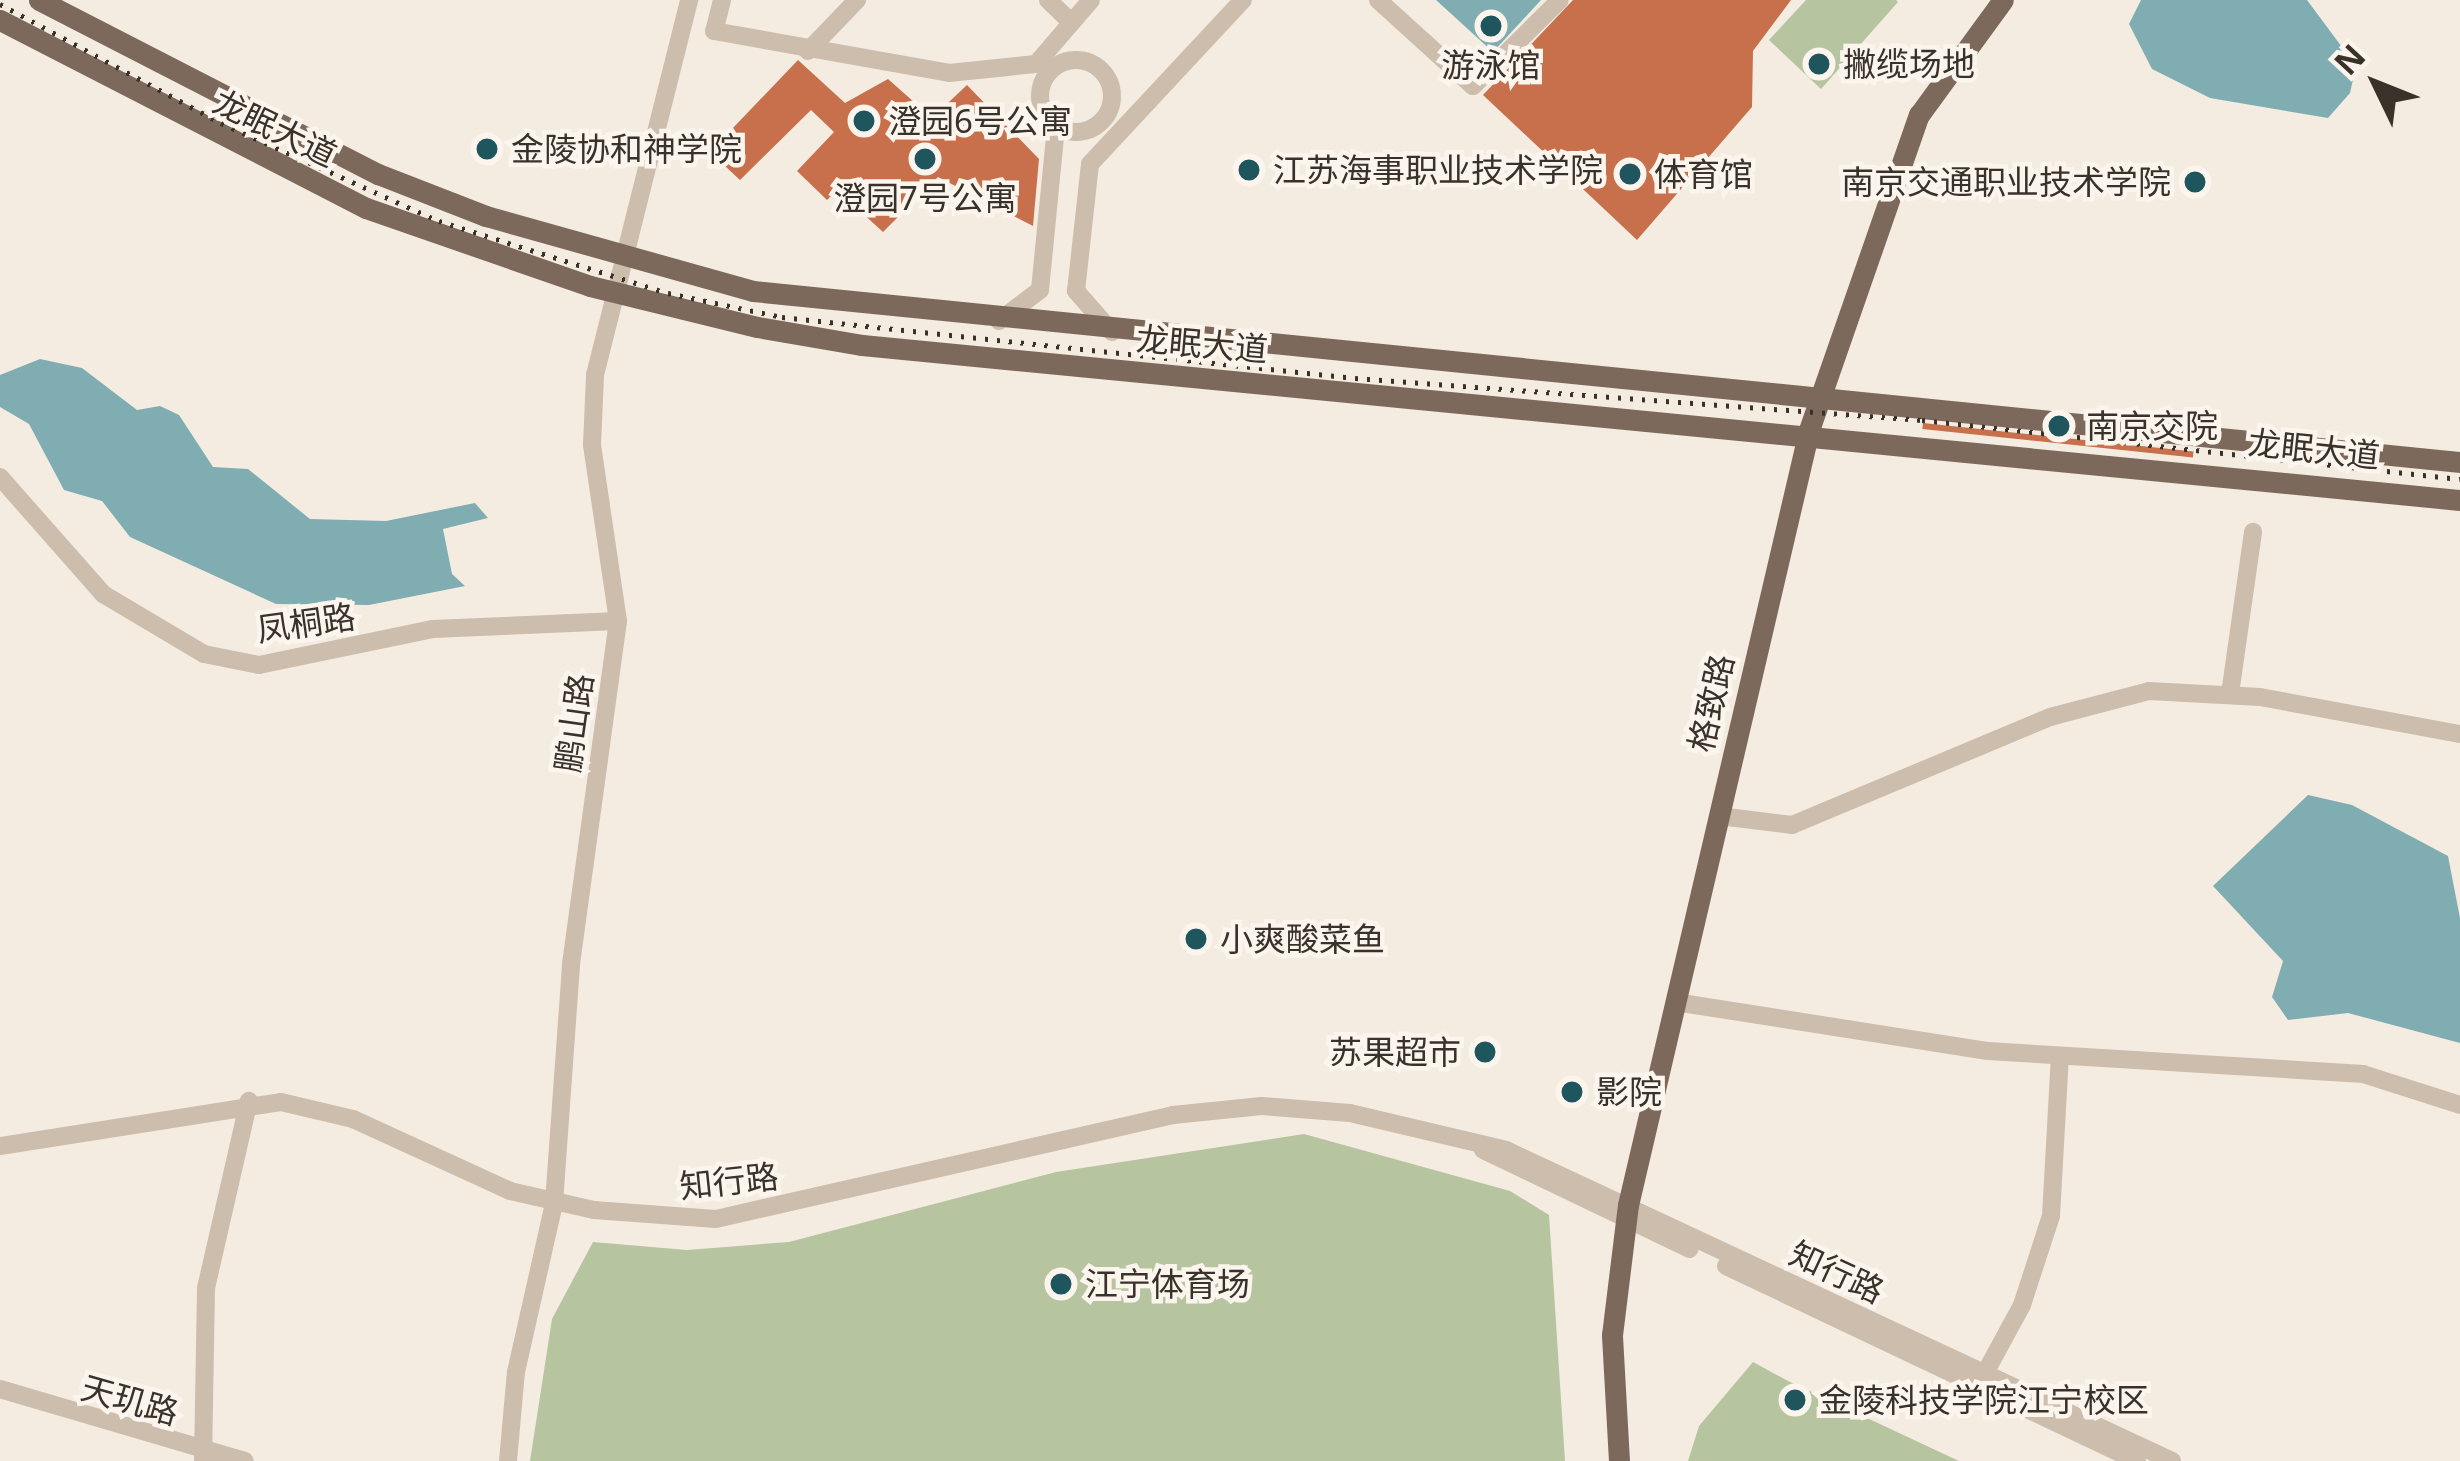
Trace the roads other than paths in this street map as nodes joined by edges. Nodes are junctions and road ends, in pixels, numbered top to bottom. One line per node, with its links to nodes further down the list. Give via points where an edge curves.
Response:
1 (39, 0): 17 (main road, 龙眠大道, via 378,173)
2 (688, 0): 17 (street, 鹏山路)
3 (722, 0): 13 (street, via 714,31)
4 (856, 0): 13 (street)
5 (1048, 0): 12 (street)
6 (1091, 0): 12 (street)
7 (1243, 0): 16 (street)
8 (1378, 0): 9 (street, via 1473,86)
9 (1560, 0)
10 (2003, 0): 21 (main road, 格致路, via 1942,76 1898,161)
11 (0, 20): 18 (main road, 龙眠大道, via 366,208)
12 (1072, 22): 14 (street)
13 (808, 51): 14 (street, via 949,73)
14 (1041, 70): 15 (street, via 1040,97); 16 (street, via 1064,62 1096,66 1111,86)
15 (1057, 126): 16 (street); 19 (street, via 1040,290)
16 (1110, 128): 20 (street, via 1090,164 1076,291)
17 (621, 256): 18 (street, 鹏山路); 19 (main road, 龙眠大道, via 774,294)
18 (611, 292): 22 (main road, 龙眠大道, via 862,345); 27 (street, 鹏山路, via 592,445)
19 (999, 321): 20 (main road, 龙眠大道)
20 (1112, 332): 21 (main road, 龙眠大道)
21 (1827, 398): 22 (main road, 格致路); 23 (main road, 龙眠大道)
22 (1809, 430): 25 (main road, 龙眠大道); 30 (main road, 格致路)
23 (2460, 462)
24 (0, 477): 27 (street, 凤桐路, via 57,553 103,594 204,654 259,665 433,628)
25 (2460, 500)
26 (2253, 532): 28 (street)
27 (618, 621): 36 (street, 鹏山路, via 572,964)
28 (2230, 694): 29 (street); 30 (street, via 2100,700 1792,825)
29 (2460, 734)
30 (1719, 816): 31 (main road, 格致路)
31 (1675, 1002): 32 (street); 37 (main road, 格致路)
32 (2060, 1057): 34 (street, via 2363,1074); 38 (street, via 2050,1216 2022,1306)
33 (249, 1101): 35 (street, 知行路); 36 (street, 知行路, via 316,1107); 40 (street, via 206,1288)
34 (2460, 1105)
35 (0, 1147)
36 (554, 1202): 37 (street, 知行路, via 716,1220 1173,1115 1262,1106 1385,1118 1474,1144); 42 (street, 鹏山路, via 516,1372)
37 (1627, 1213): 38 (street, 知行路); 43 (main road, 格致路, via 1612,1335); 44 (street, 知行路)
38 (1984, 1375): 45 (street, 知行路)
39 (0, 1389): 40 (street, 天玑路)
40 (202, 1456): 41 (street, 天玑路)
41 (245, 1461)
42 (508, 1461)
43 (1619, 1461)
44 (2137, 1461)
45 (2172, 1461)

